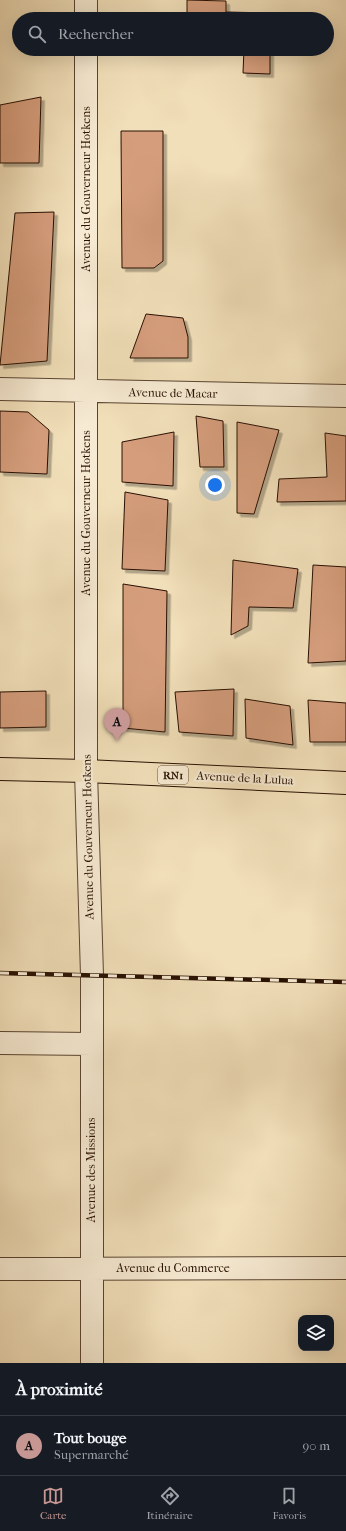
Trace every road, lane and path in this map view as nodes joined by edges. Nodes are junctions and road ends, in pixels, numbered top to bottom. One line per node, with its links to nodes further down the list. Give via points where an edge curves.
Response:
1 (86, 0): 2 (street)
2 (86, 12)
3 (86, 56): 5 (street, Avenue du Gouverneur Hotkens)
4 (0, 389): 5 (street, Avenue de Macar)
5 (87, 391): 6 (street, Avenue de Macar); 8 (street, Avenue du Gouverneur Hotkens)
6 (346, 396)
7 (0, 770): 8 (highway, Avenue de la Lulua / RN1)
8 (86, 771): 9 (highway, Avenue de la Lulua / RN1); 10 (street, Avenue du Gouverneur Hotkens)
9 (346, 783)
10 (92, 976): 12 (street, Avenue des Missions)
11 (0, 1043): 12 (street)
12 (91, 1044): 13 (street, Avenue des Missions)
13 (92, 1268): 14 (street, Avenue du Commerce); 15 (street, Avenue du Commerce); 16 (street, Avenue des Missions)
14 (346, 1268)
15 (0, 1269)
16 (92, 1363)

